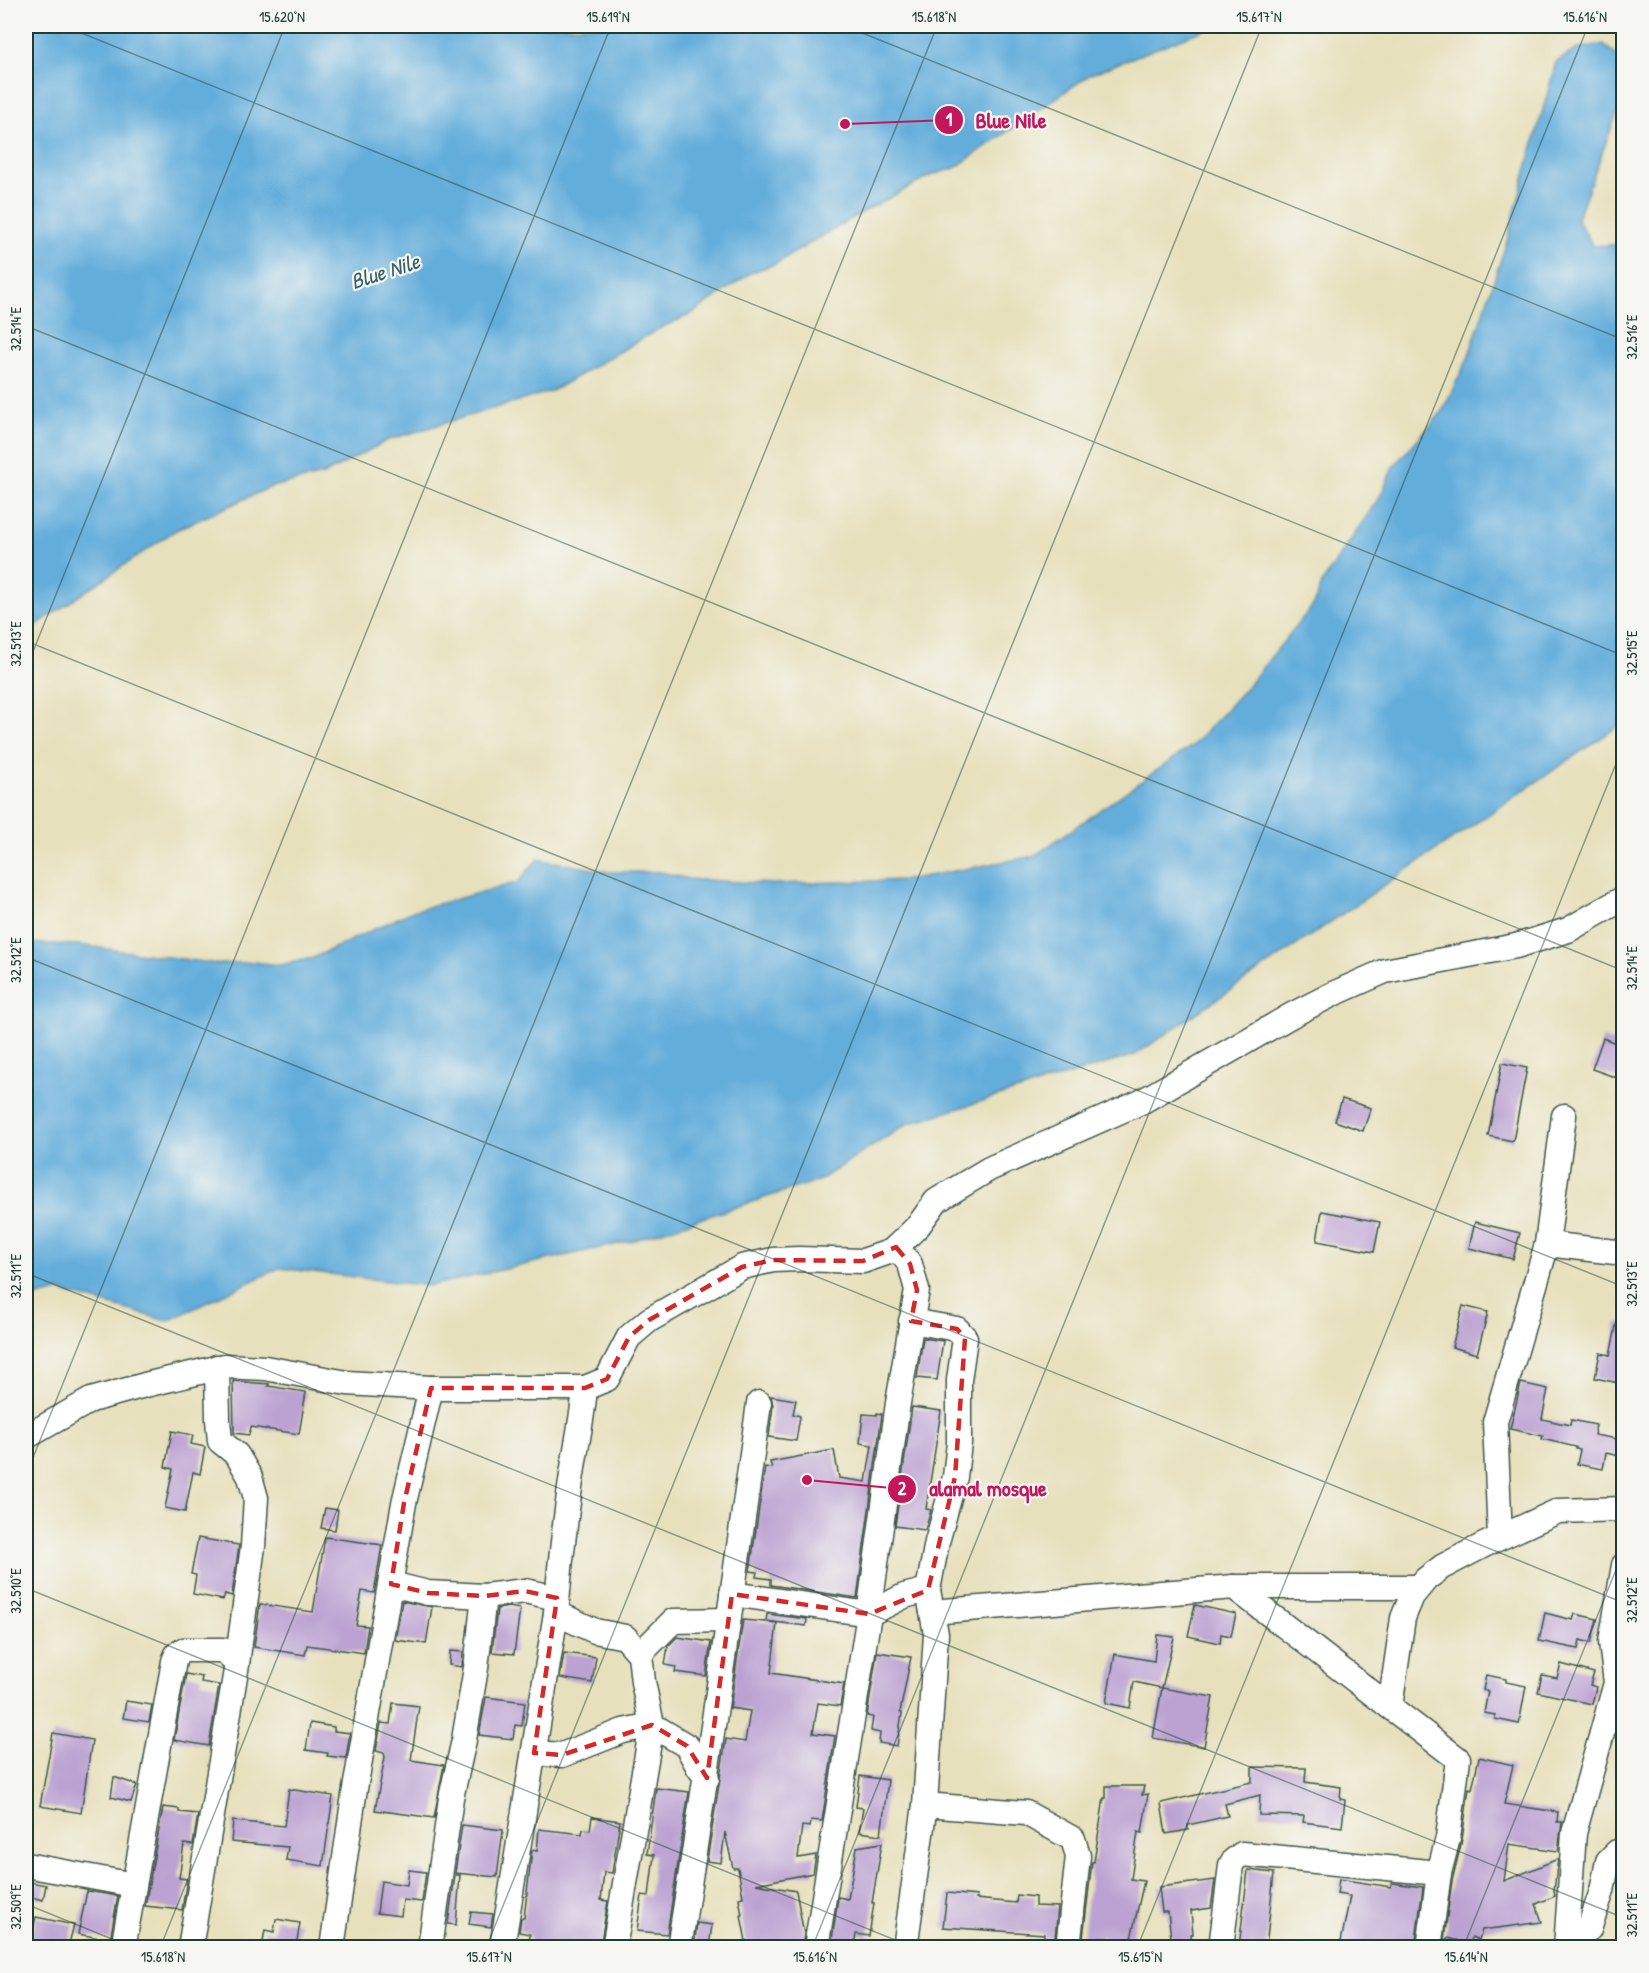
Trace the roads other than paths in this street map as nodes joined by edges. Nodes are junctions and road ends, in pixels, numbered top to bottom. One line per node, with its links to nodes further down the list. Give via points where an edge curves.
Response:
1 (1623, 898): 4 (street, via 1568,930 1516,946 1385,971 1333,994 1140,1102 989,1169 936,1201)
2 (1564, 1116): 3 (street)
3 (1547, 1244): 5 (street); 13 (street, via 1495,1422)
4 (896, 1247): 6 (street, via 910,1264 916,1290); 9 (street, via 863,1261 773,1260 742,1267 649,1320 629,1337 607,1379)
5 (1623, 1253)
6 (911, 1321): 20 (street, via 957,1329 966,1338 959,1380 955,1477 937,1542); 22 (street)
7 (217, 1367): 8 (street, via 265,1368 347,1383); 11 (street, via 91,1400); 25 (street, via 220,1441 237,1455 256,1498)
8 (431, 1388): 9 (street); 15 (street, via 404,1503)
9 (585, 1388): 21 (street)
10 (759, 1403): 18 (street)
11 (26, 1437)
12 (1623, 1509): 13 (street, via 1558,1510)
13 (1500, 1537): 17 (street, via 1442,1567)
14 (1623, 1565): 26 (street, via 1611,1642)
15 (391, 1584): 19 (street, via 428,1593); 39 (street)
16 (1234, 1587): 17 (street); 20 (street); 27 (street)
17 (1419, 1587): 27 (street, via 1403,1618)
18 (732, 1594): 22 (street); 23 (street)
19 (484, 1596): 21 (street, via 525,1591); 40 (street, via 476,1668 451,1798)
20 (930, 1601): 22 (street, via 904,1596); 31 (street, via 936,1634)
21 (557, 1606): 24 (street, via 595,1631 625,1637); 29 (street)
22 (869, 1614): 44 (street)
23 (727, 1620): 24 (street, via 673,1621); 30 (street)
24 (640, 1654): 28 (street)
25 (237, 1664): 35 (street, via 223,1650 183,1650 177,1654); 38 (street)
26 (1619, 1680): 36 (street, via 1574,1833)
27 (1389, 1707): 34 (street, via 1458,1760 1448,1838)
28 (652, 1725): 29 (street, via 623,1731 562,1755); 30 (street, via 687,1746); 42 (street)
29 (534, 1753): 41 (street)
30 (706, 1778): 43 (street)
31 (925, 1805): 45 (street); 46 (street, via 1026,1813 1072,1839 1078,1856)
32 (1623, 1853): 36 (street, via 1617,1852 1608,1861 1589,1929)
33 (27, 1868): 35 (street)
34 (1439, 1873): 47 (street, via 1242,1854 1231,1865); 48 (street)
35 (134, 1885): 37 (street)
36 (1567, 1944)
37 (123, 1947)
38 (190, 1947)
39 (332, 1947)
40 (430, 1947)
41 (501, 1947)
42 (614, 1947)
43 (679, 1947)
44 (816, 1947)
45 (905, 1947)
46 (1068, 1947)
47 (1221, 1947)
48 (1429, 1947)

